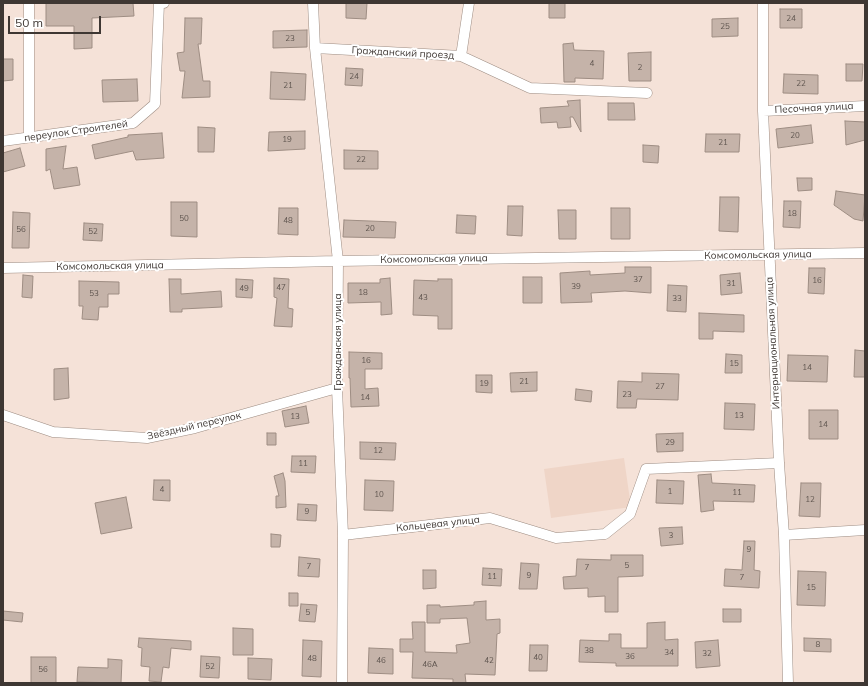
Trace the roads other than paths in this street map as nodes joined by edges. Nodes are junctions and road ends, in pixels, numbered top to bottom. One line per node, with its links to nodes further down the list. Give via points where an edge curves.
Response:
1 (29, 3): 12 (street)
2 (159, 3): 3 (street, переулок Строителей); 12 (street, переулок Строителей, via 155,104 133,123)
3 (164, 3)
4 (313, 3): 7 (street, Гражданская улица)
5 (469, 3): 8 (street, Гражданский проезд)
6 (763, 3): 11 (street, Интернациональная улица)
7 (315, 48): 8 (street, Гражданский проезд); 16 (street, Гражданская улица)
8 (461, 56): 9 (street, via 530,88)
9 (647, 93)
10 (865, 106): 11 (street, Песочная улица)
11 (763, 111): 15 (street, Интернациональная улица)
12 (28, 136): 13 (street, переулок Строителей)
13 (3, 141)
14 (865, 253): 15 (street, Комсомольская улица)
15 (769, 255): 16 (street, Комсомольская улица); 20 (street, Интернациональная улица)
16 (338, 261): 17 (street, Комсомольская улица); 18 (street, Гражданская улица)
17 (3, 268)
18 (337, 388): 19 (street, Звёздный переулок, via 195,428 147,438 53,432); 22 (street, Гражданская улица)
19 (3, 415)
20 (779, 463): 22 (street, Кольцевая улица, via 646,469 630,514 605,534 556,538 490,518); 23 (street, Интернациональная улица)
21 (865, 530): 23 (street)
22 (344, 535): 24 (street, Гражданская улица)
23 (784, 535): 25 (street, Интернациональная улица)
24 (342, 683)
25 (788, 683)

